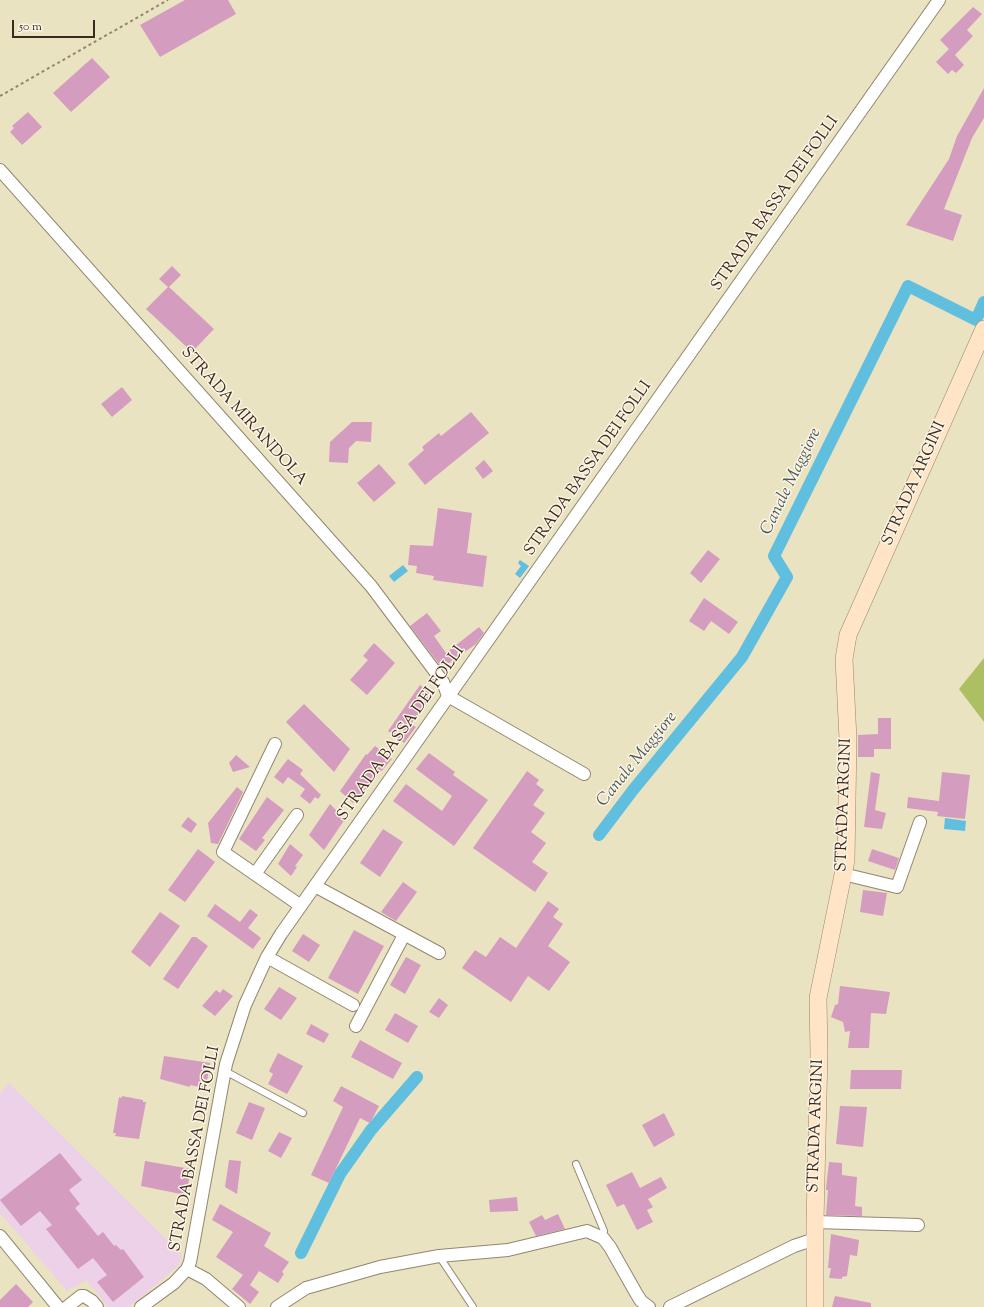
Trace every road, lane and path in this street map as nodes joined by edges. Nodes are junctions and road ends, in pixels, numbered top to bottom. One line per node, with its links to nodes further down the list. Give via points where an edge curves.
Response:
1 (168, 0): 3 (path)
2 (939, 0): 6 (street, STRADA BASSA DEI FOLLI)
3 (0, 96)
4 (0, 170): 6 (street, STRADA MIRANDOLA, via 371,586 443,682)
5 (984, 329): 12 (main road, STRADA ARGINI, via 848,635 844,659 848,739 846,860)
6 (448, 696): 8 (street); 13 (street, STRADA BASSA DEI FOLLI)
7 (275, 744): 11 (street, via 223,852)
8 (584, 774)
9 (297, 815): 11 (street)
10 (920, 822): 12 (street, via 897,887)
11 (255, 874): 14 (street)
12 (843, 874): 24 (main road, STRADA ARGINI, via 818,998)
13 (315, 886): 14 (street, STRADA BASSA DEI FOLLI); 15 (street)
14 (301, 906): 17 (street, STRADA BASSA DEI FOLLI)
15 (404, 935): 16 (street); 19 (street)
16 (439, 953)
17 (267, 957): 18 (street); 20 (street, STRADA BASSA DEI FOLLI, via 245,1005)
18 (352, 1005)
19 (356, 1026)
20 (225, 1071): 21 (lane); 28 (street, STRADA BASSA DEI FOLLI, via 197,1230)
21 (303, 1113)
22 (576, 1164): 26 (lane, via 604,1232)
23 (918, 1225): 24 (street)
24 (815, 1231): 37 (street, via 794,1246); 38 (main road, STRADA ARGINI)
25 (0, 1236): 29 (street)
26 (603, 1238): 27 (street, via 587,1231 508,1250); 36 (street, via 641,1301)
27 (439, 1256): 34 (street, via 380,1267 313,1286 295,1294); 35 (lane)
28 (187, 1269): 32 (street, STRADA BASSA DEI FOLLI, via 174,1283); 33 (street, via 206,1279)
29 (58, 1307)
30 (67, 1307): 31 (street, via 84,1296)
31 (97, 1307)
32 (141, 1307)
33 (239, 1307)
34 (277, 1307)
35 (474, 1307)
36 (649, 1307)
37 (670, 1307)
38 (815, 1307)

